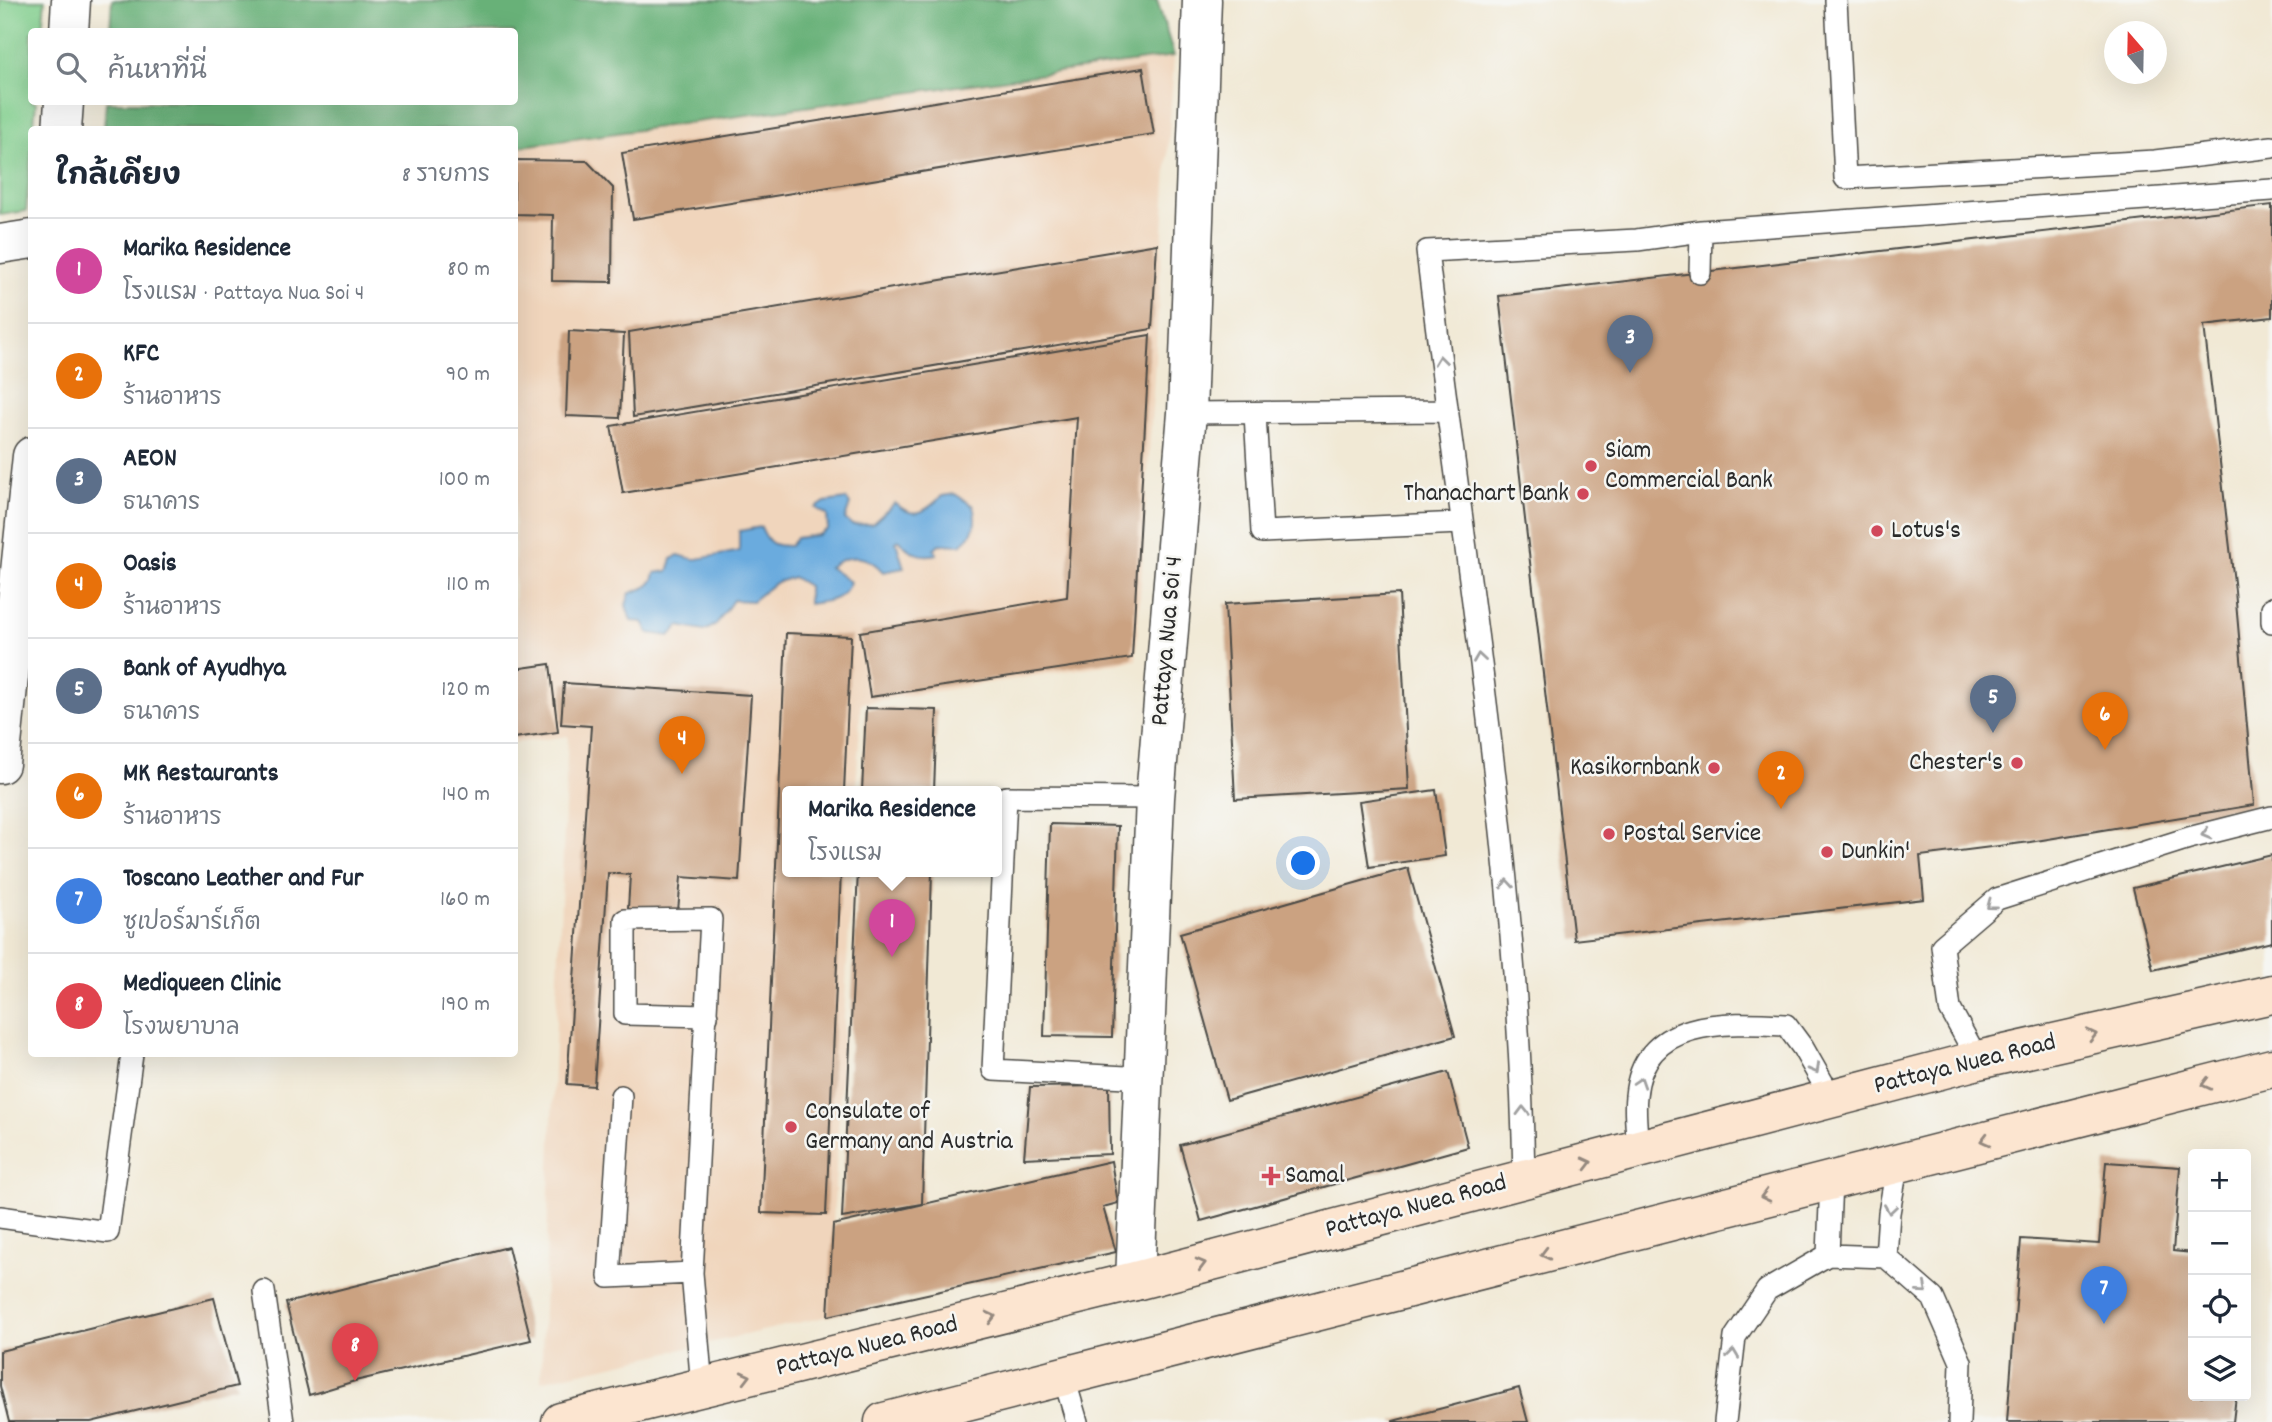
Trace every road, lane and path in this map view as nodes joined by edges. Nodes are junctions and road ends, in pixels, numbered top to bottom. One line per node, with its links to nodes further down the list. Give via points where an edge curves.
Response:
1 (71, 0): 4 (street)
2 (1202, 0): 14 (street, Pattaya Nua Soi 4)
3 (1836, 0): 7 (lane, via 1845,178 2155,161)
4 (69, 28)
5 (64, 105): 6 (street)
6 (62, 126)
7 (2272, 146)
8 (2272, 190): 9 (lane)
9 (1702, 231): 12 (lane); 13 (lane, one-way to 9, via 1427,251 1637,240)
10 (28, 240): 11 (street)
11 (0, 244)
12 (1700, 273)
13 (1446, 411): 15 (lane); 17 (lane)
14 (1187, 413): 15 (lane); 21 (street, Pattaya Nua Soi 4)
15 (1255, 414): 17 (lane, via 1262,532)
16 (28, 494): 20 (street)
17 (1461, 523): 33 (lane, one-way to 17, via 1519,1011 1507,879)
18 (2272, 608): 19 (lane)
19 (2272, 622)
20 (0, 764)
21 (1155, 797): 28 (street, Pattaya Nua Soi 4); 28 (lane, via 1006,797 993,1070)
22 (2272, 817): 26 (lane, one-way to 26, via 2189,838 1997,899 1942,946 1950,1009)
23 (2272, 994): 26 (main road, Pattaya Nuea Road, one-way to 23)
24 (707, 1016): 24 (lane, via 711,919 625,920 625,1014); 38 (lane)
25 (132, 1057): 35 (lane, via 108,1232)
26 (1978, 1060): 30 (main road, Pattaya Nuea Road)
27 (2272, 1068): 32 (main road, one-way to 32)
28 (1146, 1078): 39 (street, Pattaya Nua Soi 4)
29 (621, 1096): 38 (lane, via 609,1277)
30 (1832, 1099): 31 (main road, Pattaya Nuea Road); 31 (lane, one-way to 30, via 1636,1094 1649,1054 1671,1037 1724,1022 1786,1025)
31 (1638, 1150): 33 (main road, Pattaya Nuea Road, one-way to 31)
32 (1898, 1161): 34 (main road); 37 (lane, one-way to 37)
33 (1524, 1179): 39 (main road, Pattaya Nuea Road, one-way to 33)
34 (1831, 1179): 36 (lane); 41 (main road, one-way to 41)
35 (0, 1217)
36 (1828, 1255): 37 (lane); 47 (lane, one-way to 36, via 1735,1337 1767,1290)
37 (1886, 1257): 48 (lane, one-way to 48, via 1933,1298 1961,1362)
38 (692, 1273): 42 (lane)
39 (1135, 1282): 42 (main road, Pattaya Nuea Road, one-way to 39)
40 (264, 1291): 43 (lane)
41 (1063, 1378): 45 (main road); 46 (lane)
42 (702, 1387): 44 (main road, Pattaya Nuea Road)
43 (283, 1422)
44 (561, 1422)
45 (884, 1422)
46 (1077, 1422)
47 (1725, 1422)
48 (1959, 1422)

